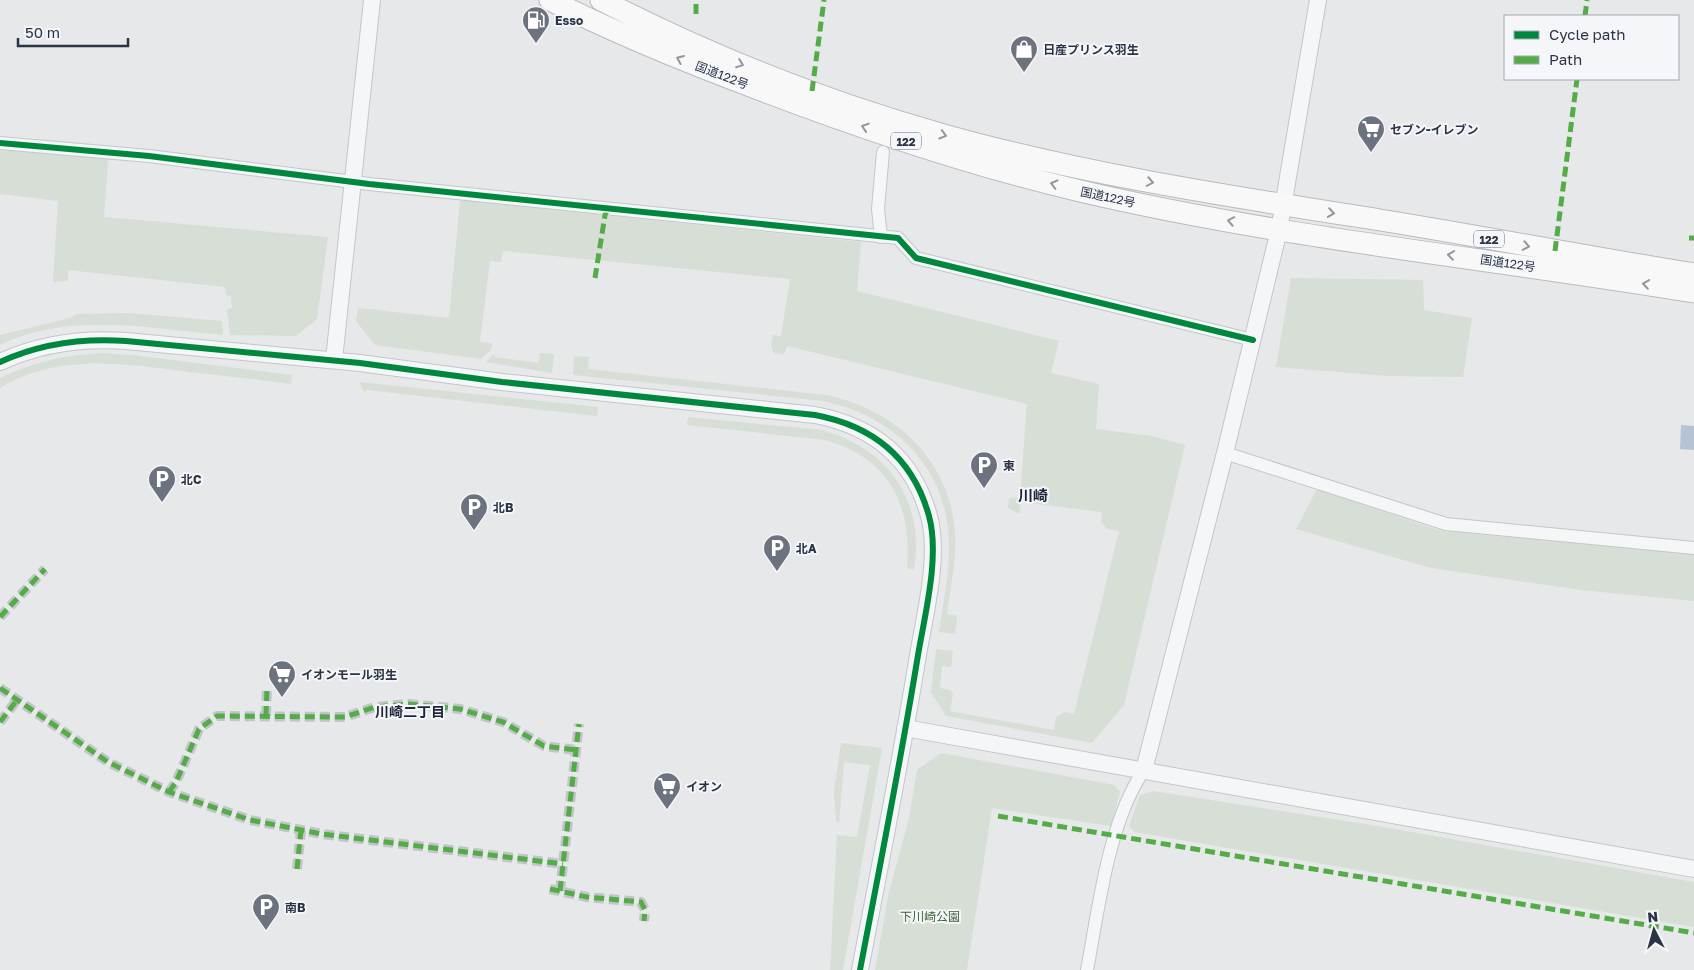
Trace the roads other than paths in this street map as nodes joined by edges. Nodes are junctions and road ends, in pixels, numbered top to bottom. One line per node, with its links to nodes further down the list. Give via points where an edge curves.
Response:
1 (372, 0): 7 (street)
2 (550, 0): 9 (highway, 国道122号 / 122, one-way to 2, via 1077,190 891,136 692,64)
3 (601, 0): 8 (highway, 国道122号 / 122, one-way to 8, via 725,58 944,135 1103,172)
4 (1318, 0): 8 (street)
5 (0, 143): 7 (street, via 149,156)
6 (883, 152): 10 (street, via 878,210)
7 (353, 182): 10 (street); 14 (street)
8 (1283, 206): 9 (street); 11 (highway, 国道122号 / 122, one-way to 11)
9 (1278, 230): 12 (highway, 国道122号 / 122, one-way to 9); 13 (street)
10 (881, 237): 13 (street, via 898,238 916,258)
11 (1694, 274)
12 (1694, 292)
13 (1253, 340): 16 (street)
14 (334, 360): 15 (street, via 110,340 54,345); 18 (street, via 502,382 815,415 855,426 881,441 913,477 926,505 932,532 931,565)
15 (0, 362)
16 (1225, 453): 17 (street, via 1446,524); 19 (street)
17 (1694, 548)
18 (906, 728): 19 (street); 21 (street)
19 (1144, 770): 20 (street); 22 (street, via 1125,806 1108,864)
20 (1694, 869)
21 (860, 970)
22 (1087, 970)

